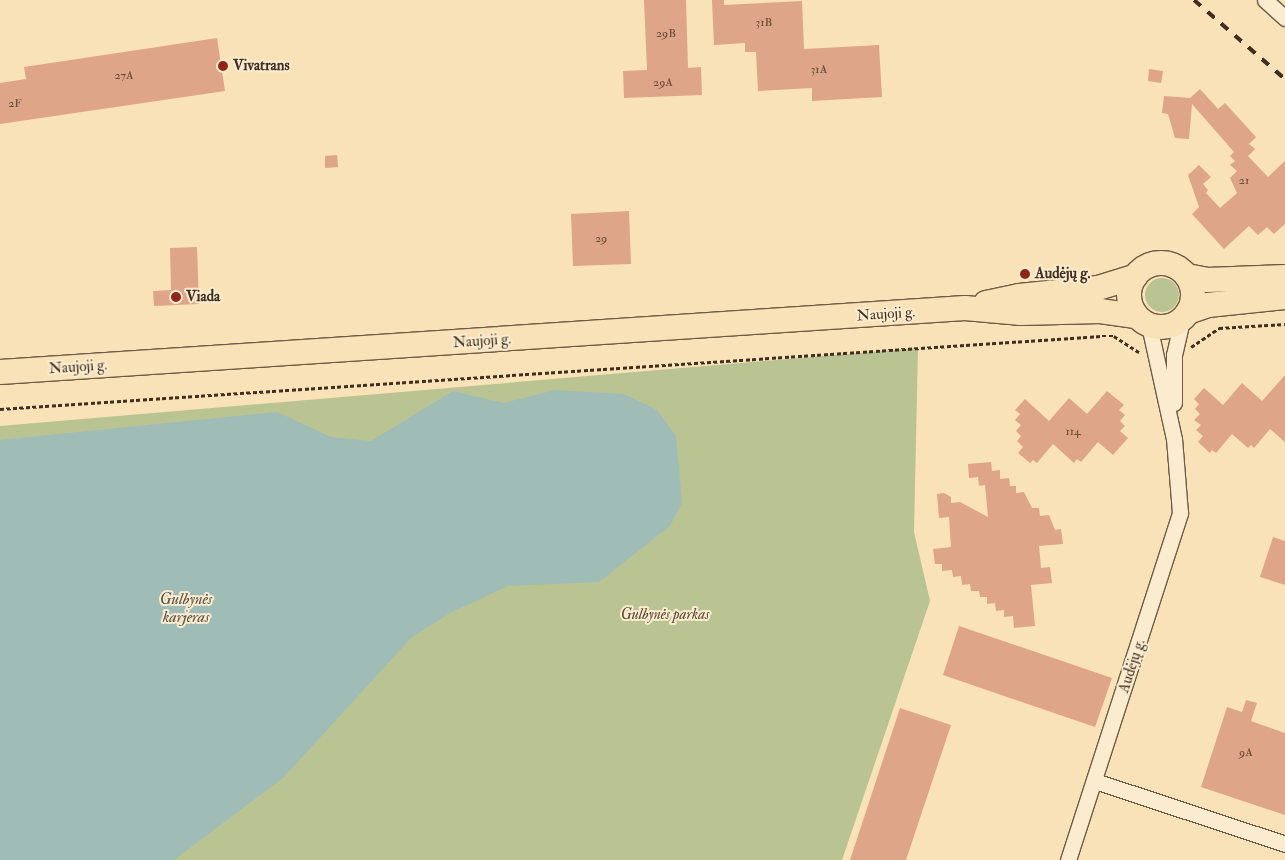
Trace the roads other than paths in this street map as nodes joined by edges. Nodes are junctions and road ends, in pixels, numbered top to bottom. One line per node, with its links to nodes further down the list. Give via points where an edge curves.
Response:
1 (1265, 0): 2 (street)
2 (1285, 18)
3 (1187, 276): 4 (main road, via 1162,263 1143,269); 5 (main road, via 1207,280); 8 (main road, via 1194,294)
4 (1135, 277): 7 (main road, Naujoji g., via 1098,288 1020,296); 9 (main road, via 1129,296)
5 (1285, 277)
6 (1285, 296): 8 (main road, via 1208,305)
7 (964, 308): 9 (main road, Naujoji g., via 1021,313 1100,311); 11 (main road, Naujoji g.)
8 (1185, 316): 9 (main road, via 1166,327); 10 (street, Audėjų g.)
9 (1143, 320): 10 (street, Audėjų g.)
10 (1166, 355): 12 (street, Audėjų g., via 1180,513)
11 (0, 372)
12 (1094, 781): 13 (street); 14 (street, Audėjų g.)
13 (1285, 844)
14 (1068, 860)

